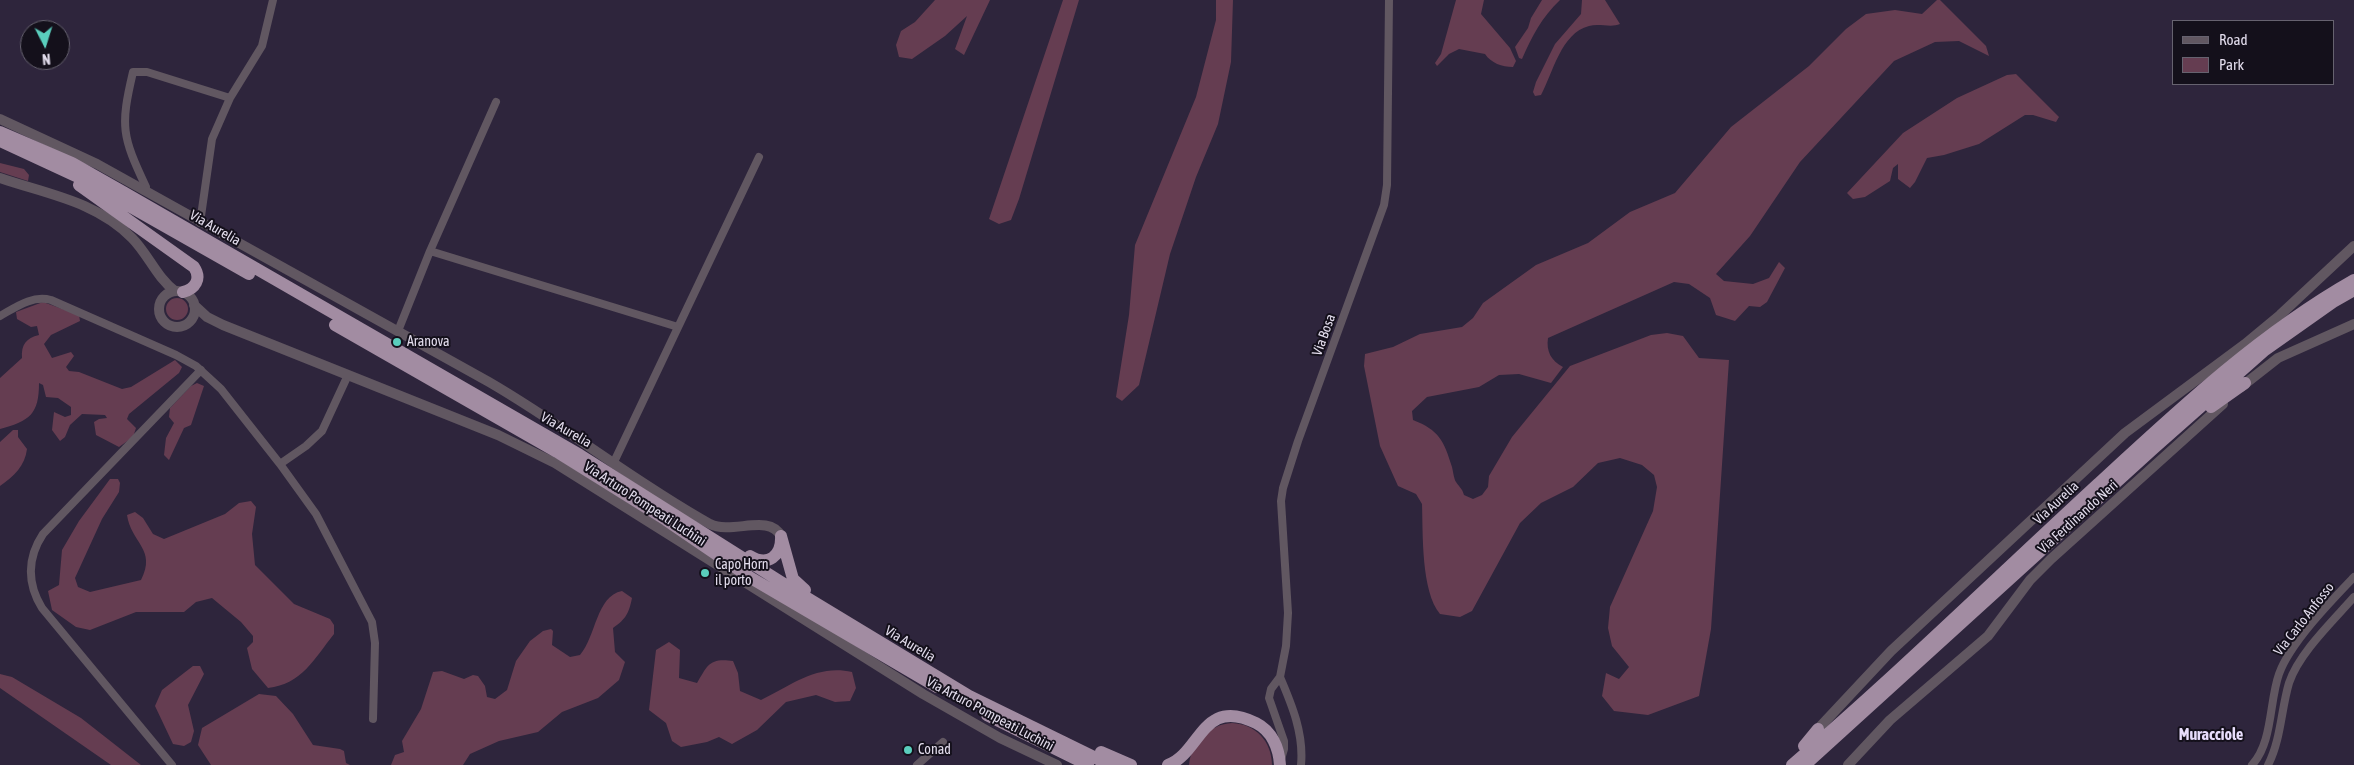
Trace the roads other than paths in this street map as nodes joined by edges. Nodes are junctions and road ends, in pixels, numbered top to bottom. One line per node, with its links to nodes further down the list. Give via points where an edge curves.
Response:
1 (273, 0): 3 (street, via 262,46)
2 (1388, 0): 40 (street, Via Bosa, via 1387,185 1384,205 1283,488 1281,501 1288,613)
3 (230, 98): 10 (street, via 147,72 133,72 125,106 124,130 130,153 146,187); 11 (street, via 211,145)
4 (496, 102): 13 (street)
5 (0, 119): 10 (street, via 69,150)
6 (0, 132): 34 (highway, Via Aurelia, via 72,163 126,192 580,454)
7 (0, 142): 17 (highway, via 82,187 194,267 198,274 197,282 191,289); 50 (highway, Via Aurelia, via 69,172 124,202 557,452 751,578 893,662 1010,728)
8 (759, 158): 25 (street)
9 (0, 178): 14 (street, via 90,208 119,226)
10 (145, 192): 11 (street)
11 (200, 223): 26 (street)
12 (2354, 246): 27 (street)
13 (430, 251): 25 (street); 26 (street)
14 (148, 257): 17 (street, via 165,283); 18 (street, via 160,287)
15 (2354, 280): 20 (highway, Via Aurelia)
16 (2354, 290): 31 (highway, Via Aurelia, via 2266,350)
17 (179, 292): 18 (street, via 164,296); 19 (street, via 190,297)
18 (161, 301): 22 (street, via 161,318 169,325 180,327)
19 (194, 305): 22 (street); 24 (street, Via Arturo Pompeati Luchini)
20 (2305, 311): 27 (highway); 56 (highway, Via Aurelia, via 2235,362 2136,449)
21 (0, 316): 28 (street, via 30,300 51,300 168,351)
22 (190, 322): 24 (street, Via Arturo Pompeati Luchini)
23 (2354, 324): 30 (street, Via Ferdinando Neri, via 2278,358)
24 (223, 325): 29 (street, Via Arturo Pompeati Luchini)
25 (678, 327): 33 (street)
26 (398, 331): 33 (street, via 510,394)
27 (2245, 344): 43 (street, via 2125,433 1898,645)
28 (201, 370): 32 (street, via 221,388); 47 (street, via 43,534 36,544 30,566 32,588 44,610)
29 (348, 375): 32 (street, via 322,431); 49 (street, Via Arturo Pompeati Luchini, via 498,434 556,463 930,698 1000,738)
30 (2245, 383): 31 (highway); 59 (street, Via Ferdinando Neri, via 2051,558 2030,580 1988,636 1890,720)
31 (2154, 448): 41 (highway, Via Aurelia)
32 (280, 464): 42 (street, via 316,514 372,622 375,643)
33 (613, 464): 35 (street, via 713,526 767,525)
34 (707, 535): 35 (highway, via 765,562 778,553); 38 (highway, Via Aurelia)
35 (781, 536): 38 (highway, via 795,582)
36 (2354, 577): 60 (street, Via Carlo Anfosso, via 2301,639 2283,666 2263,747)
37 (2354, 597): 61 (street, via 2295,670)
38 (850, 625): 39 (highway, Via Aurelia)
39 (919, 666): 51 (highway, Via Aurelia, via 1000,713); 52 (highway)
40 (1280, 677): 46 (street, Via Bosa, via 1269,698 1284,741); 55 (street, via 1296,720)
41 (1896, 683): 57 (highway, Via Aurelia); 58 (highway, via 1868,716)
42 (373, 718)
43 (1818, 728): 56 (highway)
44 (943, 742): 48 (street)
45 (1190, 747): 46 (highway, via 1210,723 1222,718 1239,718 1251,721 1266,731 1274,740); 53 (highway); 54 (highway)
46 (1280, 763)
47 (172, 765)
48 (916, 765)
49 (1057, 765)
50 (1088, 765)
51 (1110, 765)
52 (1131, 765)
53 (1168, 765)
54 (1188, 765)
55 (1301, 765)
56 (1790, 765)
57 (1806, 765)
58 (1814, 765)
59 (1848, 765)
60 (2252, 765)
61 (2268, 765)

